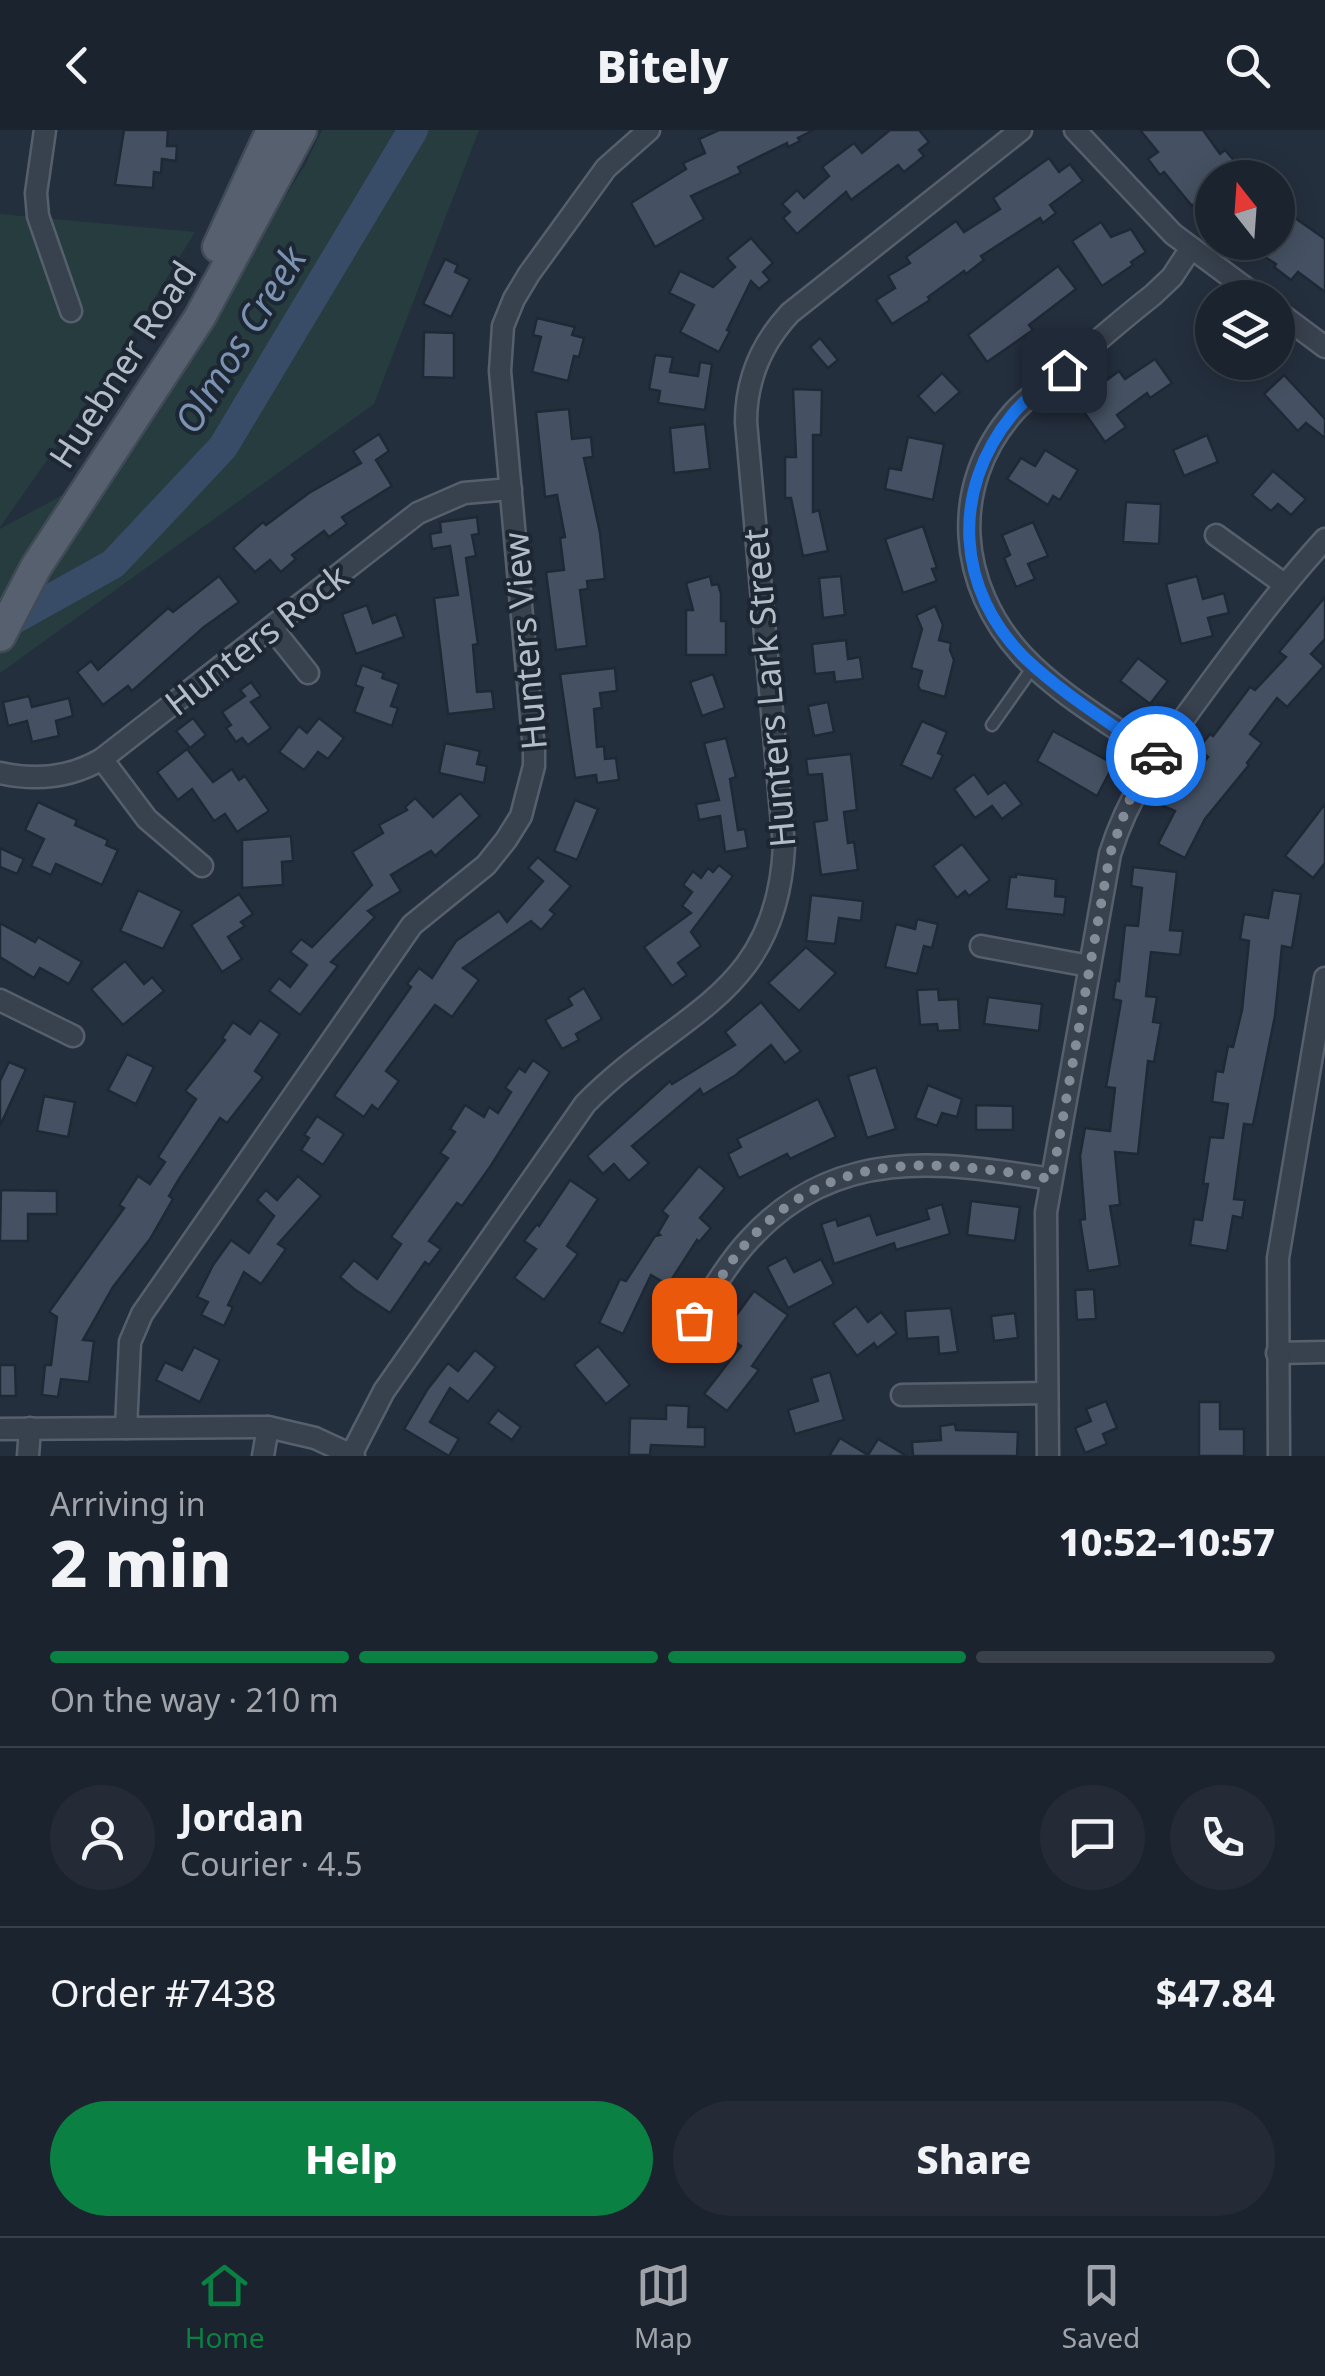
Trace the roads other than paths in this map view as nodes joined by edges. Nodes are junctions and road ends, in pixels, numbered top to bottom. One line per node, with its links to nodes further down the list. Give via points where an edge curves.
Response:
1 (45, 130): 9 (street, via 38,216)
2 (272, 130): 16 (main road, Huebner Road, via 212,260)
3 (302, 130): 18 (main road, Huebner Road, via 223,277 36,567)
4 (650, 130): 12 (street, Hunters View, via 606,168 514,298 500,356)
5 (1021, 130): 41 (street, Hunters Lark Street, via 790,312 752,377 746,422 784,846 761,943 730,988 586,1104 384,1392)
6 (1075, 130): 7 (street)
7 (1191, 248): 8 (street); 19 (street, via 1153,296 1013,412 975,477 966,528 973,565 1003,632)
8 (1234, 280)
9 (71, 311)
10 (1295, 325): 11 (street)
11 (1325, 347)
12 (511, 488): 17 (street, Hunters Rock, via 464,493 418,513); 40 (street, Hunters View, via 534,750 522,816 486,864 412,926 142,1314 130,1342)
13 (1216, 534): 15 (street)
14 (1325, 539): 15 (street)
15 (1284, 584): 22 (street)
16 (0, 592)
17 (272, 628): 20 (street); 23 (street, Hunters Rock)
18 (0, 636)
19 (1034, 666): 21 (lane); 22 (street)
20 (308, 673)
21 (992, 726)
22 (1156, 756): 27 (street, via 1129,801 1110,854)
23 (102, 759): 24 (street, Hunters Rock, via 49,777); 25 (street, via 147,819)
24 (0, 772)
25 (202, 866)
26 (982, 946): 27 (street)
27 (1089, 966): 31 (street)
28 (1325, 978): 34 (street, via 1282,1226)
29 (0, 1000): 30 (street)
30 (73, 1036)
31 (1052, 1179): 32 (street, via 917,1164 864,1171 810,1191 751,1238); 35 (street, via 1044,1255)
32 (677, 1348)
33 (1325, 1352): 34 (street)
34 (1278, 1353): 45 (street)
35 (1046, 1393): 36 (street); 44 (street)
36 (902, 1395)
37 (268, 1427): 40 (street); 41 (street); 43 (street)
38 (0, 1428): 39 (street)
39 (30, 1428): 40 (street); 42 (street)
40 (126, 1428)
41 (352, 1455)
42 (28, 1456)
43 (263, 1456)
44 (1048, 1456)
45 (1279, 1456)

